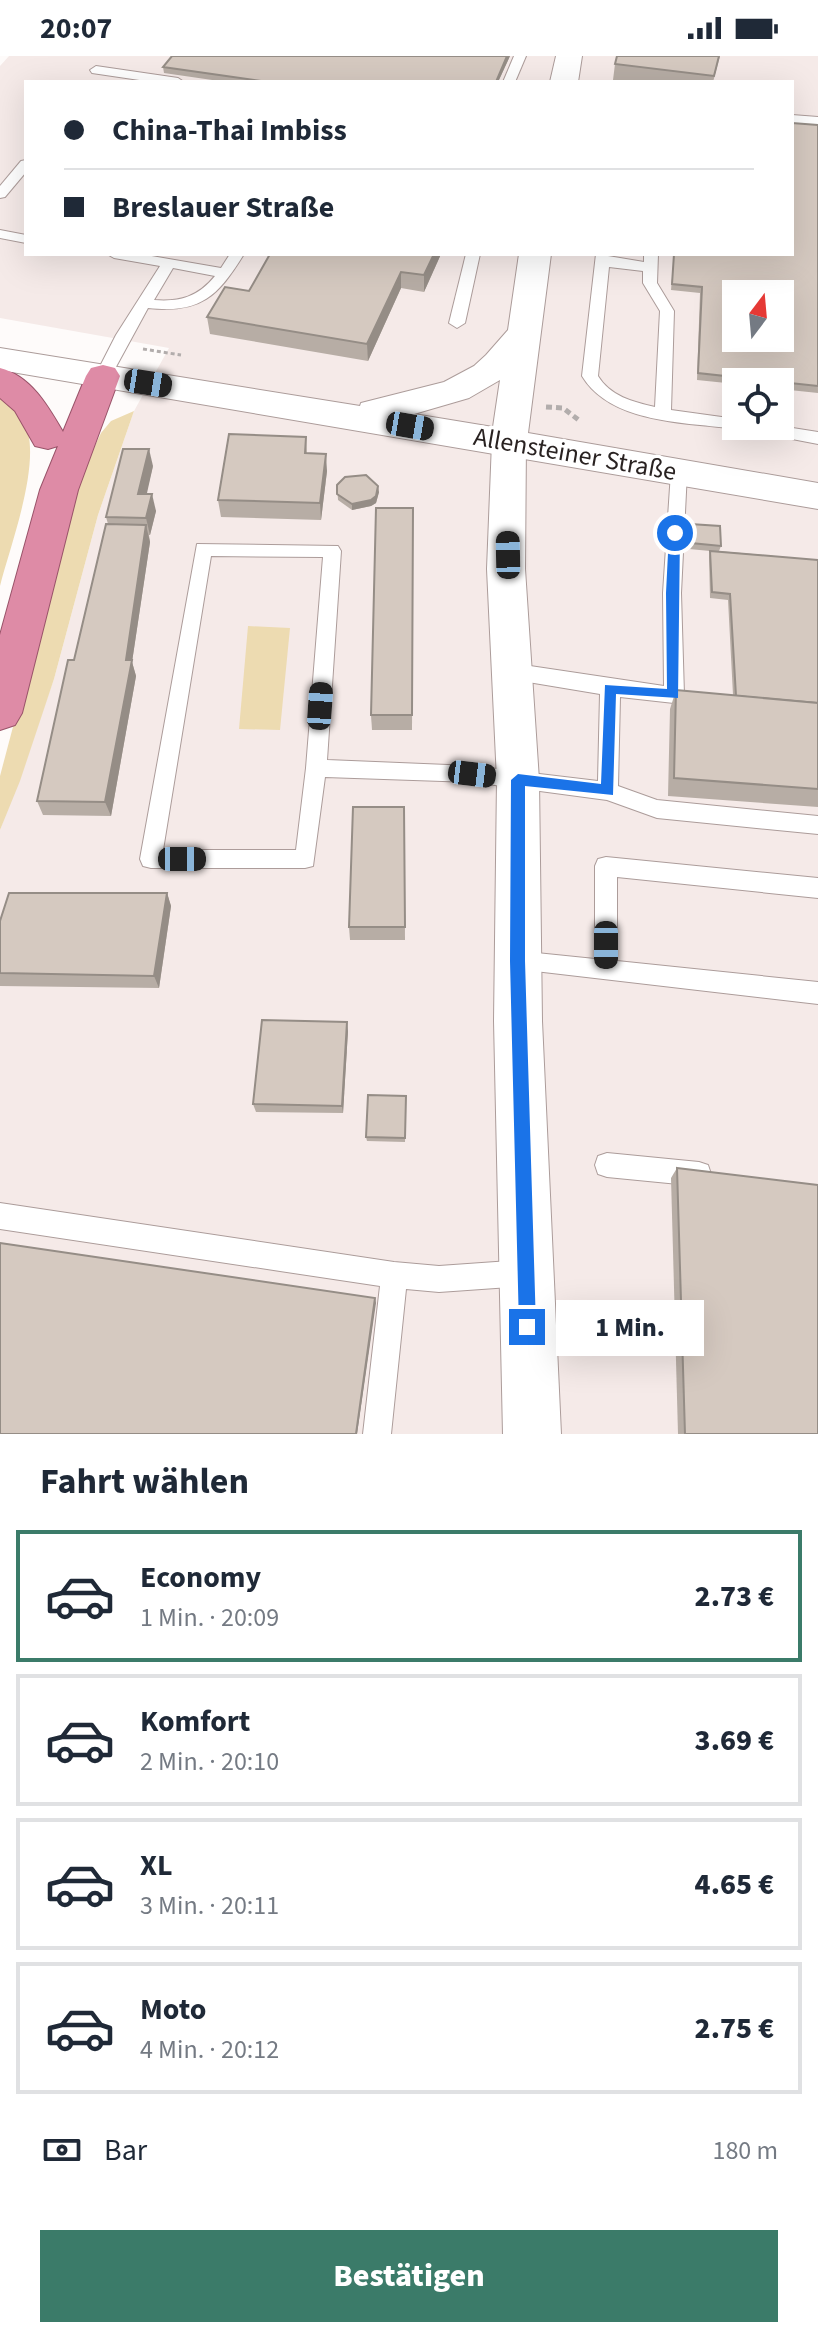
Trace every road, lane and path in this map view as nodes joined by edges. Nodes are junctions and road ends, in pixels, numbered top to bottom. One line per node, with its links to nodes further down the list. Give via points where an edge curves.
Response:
1 (108, 56): 4 (lane, via 96,70)
2 (520, 56): 5 (lane)
3 (569, 56): 6 (street)
4 (164, 80)
5 (510, 80)
6 (564, 80)
7 (794, 119): 8 (lane)
8 (818, 121)
9 (24, 166): 10 (lane)
10 (0, 194)
11 (0, 234): 12 (lane)
12 (24, 239)
13 (126, 256): 19 (lane)
14 (236, 256): 20 (lane)
15 (473, 256): 22 (lane)
16 (535, 256): 23 (street)
17 (602, 258): 18 (lane); 28 (lane, via 592,383 622,405)
18 (650, 260): 28 (lane, via 650,283 667,311)
19 (169, 263): 20 (lane); 21 (lane)
20 (225, 273): 21 (lane, via 202,298 176,306)
21 (144, 303): 26 (lane)
22 (457, 323)
23 (523, 333): 29 (street, via 498,365 470,382 429,399); 34 (street)
24 (193, 358): 26 (path)
25 (0, 359): 26 (street, Allensteiner Straße)
26 (111, 360): 29 (street, Allensteiner Straße); 32 (highway, via 70,396); 40 (highway, via 59,490)
27 (0, 379): 32 (highway, via 29,404)
28 (663, 411): 30 (lane)
29 (350, 416): 34 (street, Allensteiner Straße)
30 (722, 422)
31 (794, 434): 33 (lane)
32 (48, 437): 37 (highway)
33 (818, 438)
34 (509, 442): 35 (street, Allensteiner Straße); 38 (street)
35 (679, 472): 36 (street, Allensteiner Straße); 39 (lane, via 672,593 674,695)
36 (818, 496)
37 (0, 634)
38 (510, 671): 39 (lane); 42 (street)
39 (610, 688): 43 (lane)
40 (0, 713)
41 (316, 768): 41 (lane, via 305,859 151,859 203,549 332,551); 42 (lane)
42 (518, 780): 43 (lane); 46 (street)
43 (608, 791): 44 (lane, via 657,809)
44 (818, 825)
45 (818, 888): 47 (lane, via 606,866)
46 (517, 961): 47 (lane); 52 (street)
47 (606, 971): 48 (lane)
48 (818, 993)
49 (607, 1165): 50 (lane)
50 (728, 1177)
51 (0, 1216): 53 (lane)
52 (525, 1273): 53 (lane, via 439,1279); 55 (street)
53 (394, 1275): 54 (lane)
54 (377, 1434)
55 (532, 1434)

